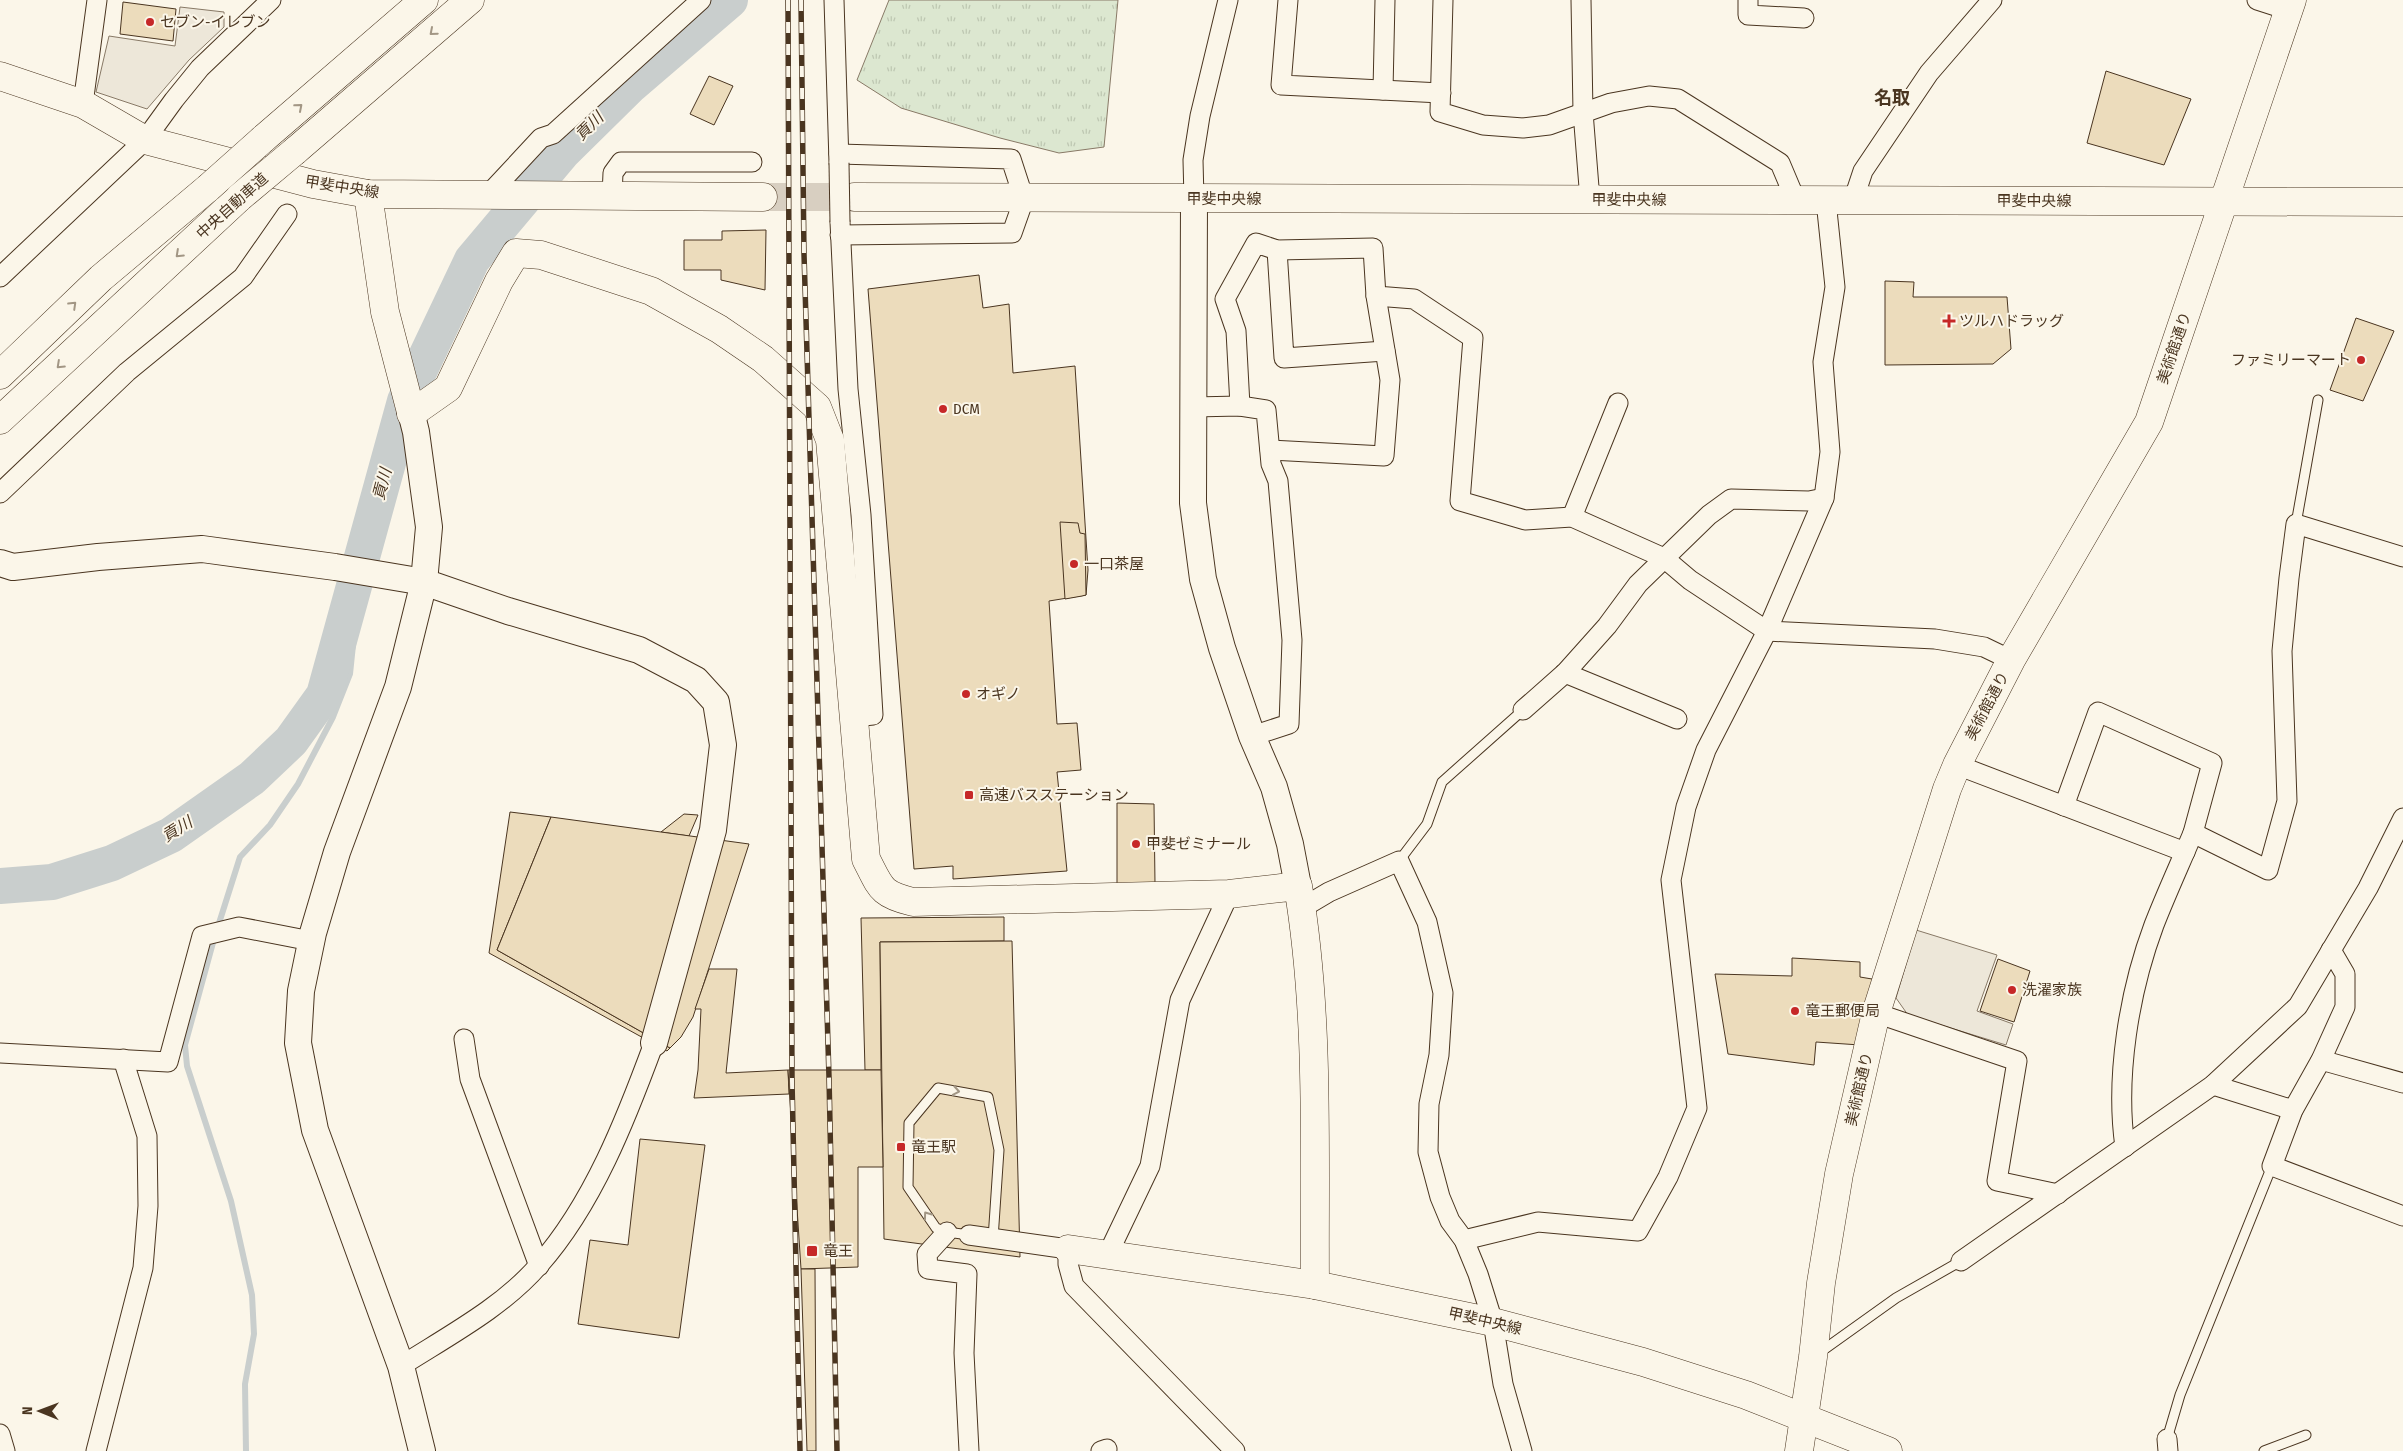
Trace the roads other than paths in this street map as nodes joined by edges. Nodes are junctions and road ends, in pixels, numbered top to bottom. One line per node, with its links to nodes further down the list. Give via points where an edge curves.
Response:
1 (97, 0): 20 (street)
2 (271, 0): 22 (street, via 200,68)
3 (424, 0): 43 (main road, 中央自動車道, one-way to 3, bridge, via 100,278)
4 (470, 0): 49 (main road, 中央自動車道, one-way to 49, bridge, via 240,197)
5 (701, 0): 26 (street, via 554,134 541,138)
6 (834, 0): 23 (street)
7 (1228, 0): 31 (street, via 1200,116 1193,160)
8 (1288, 0): 18 (street, via 1281,85)
9 (1385, 0): 18 (street)
10 (1443, 0): 19 (street)
11 (1581, 0): 21 (street)
12 (1748, 0): 16 (street, via 1748,15)
13 (1992, 0): 34 (street, via 1929,73)
14 (2257, 0): 15 (street)
15 (2290, 5): 35 (main road, 美術館通り)
16 (1804, 18)
17 (0, 76): 20 (main road, 甲斐中央線)
18 (1383, 90): 19 (street)
19 (1441, 93): 21 (street, via 1440,112 1483,125 1523,128 1548,125)
20 (83, 104): 22 (main road, 甲斐中央線)
21 (1583, 112): 32 (street); 33 (street, via 1649,96 1678,99 1780,163)
22 (145, 140): 25 (main road, 甲斐中央線, via 295,179); 40 (street)
23 (839, 159): 30 (street, via 1011,159); 38 (street, bridge)
24 (752, 162): 27 (street, via 621,162 613,173)
25 (368, 194): 26 (main road, 甲斐中央線); 48 (main road, via 385,312)
26 (489, 195): 27 (main road, 甲斐中央線)
27 (607, 196): 28 (main road, 甲斐中央線)
28 (763, 197)
29 (854, 197): 30 (main road, 甲斐中央線)
30 (1024, 199): 31 (main road, 甲斐中央線); 38 (street, via 1012,233)
31 (1194, 199): 32 (main road, 甲斐中央線); 47 (street)
32 (1590, 200): 33 (main road, 甲斐中央線)
33 (1796, 201): 34 (main road, 甲斐中央線)
34 (1840, 201): 35 (main road, 甲斐中央線); 52 (street, via 1835,286 1823,362 1830,452)
35 (2224, 201): 36 (main road, 甲斐中央線); 60 (main road, 美術館通り, via 2149,422)
36 (2403, 202)
37 (287, 214): 51 (street, via 243,277 127,372)
38 (840, 228): 63 (street, via 848,389 873,715)
39 (1277, 250): 41 (street, via 1373,248); 42 (street, via 1284,358); 46 (street, via 1256,243 1225,299 1236,332)
40 (0, 277)
41 (1376, 296): 42 (street); 53 (street, via 1414,299 1473,338 1460,501 1525,520)
42 (1385, 351): 50 (street, via 1390,380 1384,456)
43 (0, 376)
44 (2318, 400): 54 (lane)
45 (1618, 402): 53 (street)
46 (1240, 406): 47 (street); 50 (street, via 1266,410)
47 (1193, 407): 65 (street, via 1193,502 1203,579)
48 (411, 413): 58 (street, via 429,527); 63 (main road, via 448,388 498,281 516,253 541,255 651,290 756,354 817,407 830,440)
49 (0, 420)
50 (1270, 450): 65 (street, via 1271,464 1278,481 1292,640 1288,724)
51 (0, 493)
52 (1824, 498): 56 (street, via 1809,501 1731,499 1709,515); 59 (street)
53 (1572, 517): 56 (street)
54 (2296, 524): 55 (street); 69 (street, via 2282,651 2288,801 2268,870)
55 (2403, 557)
56 (1664, 558): 59 (street, via 1690,580); 61 (street, via 1638,584 1607,626)
57 (0, 563): 58 (street, via 12,568 202,549)
58 (424, 582): 75 (street, via 398,687 337,852); 79 (street, via 508,612 639,650 696,680 716,702 722,745 713,830)
59 (1767, 631): 60 (street, via 1935,639 1984,647); 93 (street, via 1706,750 1686,807 1671,880 1697,1108 1668,1177 1638,1232 1538,1222)
60 (2012, 660): 66 (main road, 美術館通り)
61 (1565, 673): 62 (street); 64 (street)
62 (1523, 710): 72 (lane, via 1442,782 1427,824)
63 (854, 717): 73 (main road, via 866,860 880,887 892,897 913,902)
64 (1676, 719)
65 (1252, 736): 74 (street, via 1274,787)
66 (1956, 765): 67 (street); 77 (main road, 美術館通り)
67 (2064, 806): 69 (street, via 2098,712 2212,763); 71 (street)
68 (2403, 818): 70 (street)
69 (2192, 833): 71 (street)
70 (2398, 841): 76 (street)
71 (2185, 852): 86 (street, via 2154,926 2134,990 2123,1072)
72 (1399, 861): 74 (street, via 1329,892); 93 (street, via 1427,922 1443,993 1439,1055 1429,1104 1428,1152 1440,1197 1450,1221)
73 (1229, 894): 74 (main road); 95 (street, via 1180,1000 1150,1166)
74 (1300, 897): 98 (main road, via 1312,1040)
75 (311, 941): 81 (street, via 239,928 202,936 168,1062); 101 (street, via 301,991 298,1043 315,1130)
76 (2331, 950): 82 (street, via 2345,974 2345,1007); 84 (street, via 2298,1006)
77 (1876, 1013): 88 (street, via 2016,1061 1997,1181); 100 (main road, 美術館通り, via 1839,1174)
78 (464, 1039): 97 (street, via 470,1079)
79 (654, 1043): 97 (street, via 628,1114 580,1209)
80 (0, 1053): 81 (street)
81 (123, 1060): 107 (street, via 147,1136 148,1206 143,1268)
82 (2321, 1060): 83 (street); 85 (street)
83 (2403, 1083)
84 (2213, 1085): 85 (street); 86 (street)
85 (2294, 1110): 87 (street)
86 (2125, 1147): 88 (street)
87 (2272, 1166): 89 (street); 105 (lane, via 2180,1395)
88 (2058, 1194): 96 (street)
89 (2403, 1216)
90 (947, 1232): 91 (lane); 92 (lane, one-way to 92, via 936,1228 908,1188 909,1123 938,1088 988,1096 999,1150); 109 (street, via 927,1254 928,1269 967,1274 964,1353)
91 (968, 1235): 92 (street)
92 (993, 1239): 94 (street)
93 (1464, 1240): 99 (street)
94 (1068, 1249): 95 (main road, 甲斐中央線); 110 (street, via 1074,1286)
95 (1107, 1256): 98 (main road, 甲斐中央線)
96 (1961, 1261): 100 (lane, via 1896,1298)
97 (539, 1266): 101 (street, via 491,1308)
98 (1315, 1285): 99 (main road, 甲斐中央線)
99 (1493, 1322): 102 (main road, 甲斐中央線, via 1643,1362 1746,1395); 111 (street, via 1503,1384)
100 (1813, 1357): 102 (main road, 美術館通り)
101 (401, 1366): 108 (street)
102 (1804, 1418): 112 (main road, 美術館通り); 113 (main road, 甲斐中央線)
103 (0, 1434): 106 (street)
104 (2306, 1435): 114 (lane)
105 (2167, 1445)
106 (5, 1451)
107 (96, 1451)
108 (422, 1451)
109 (969, 1451)
110 (1235, 1451)
111 (1522, 1451)
112 (1799, 1451)
113 (1888, 1451)
114 (2264, 1451)

